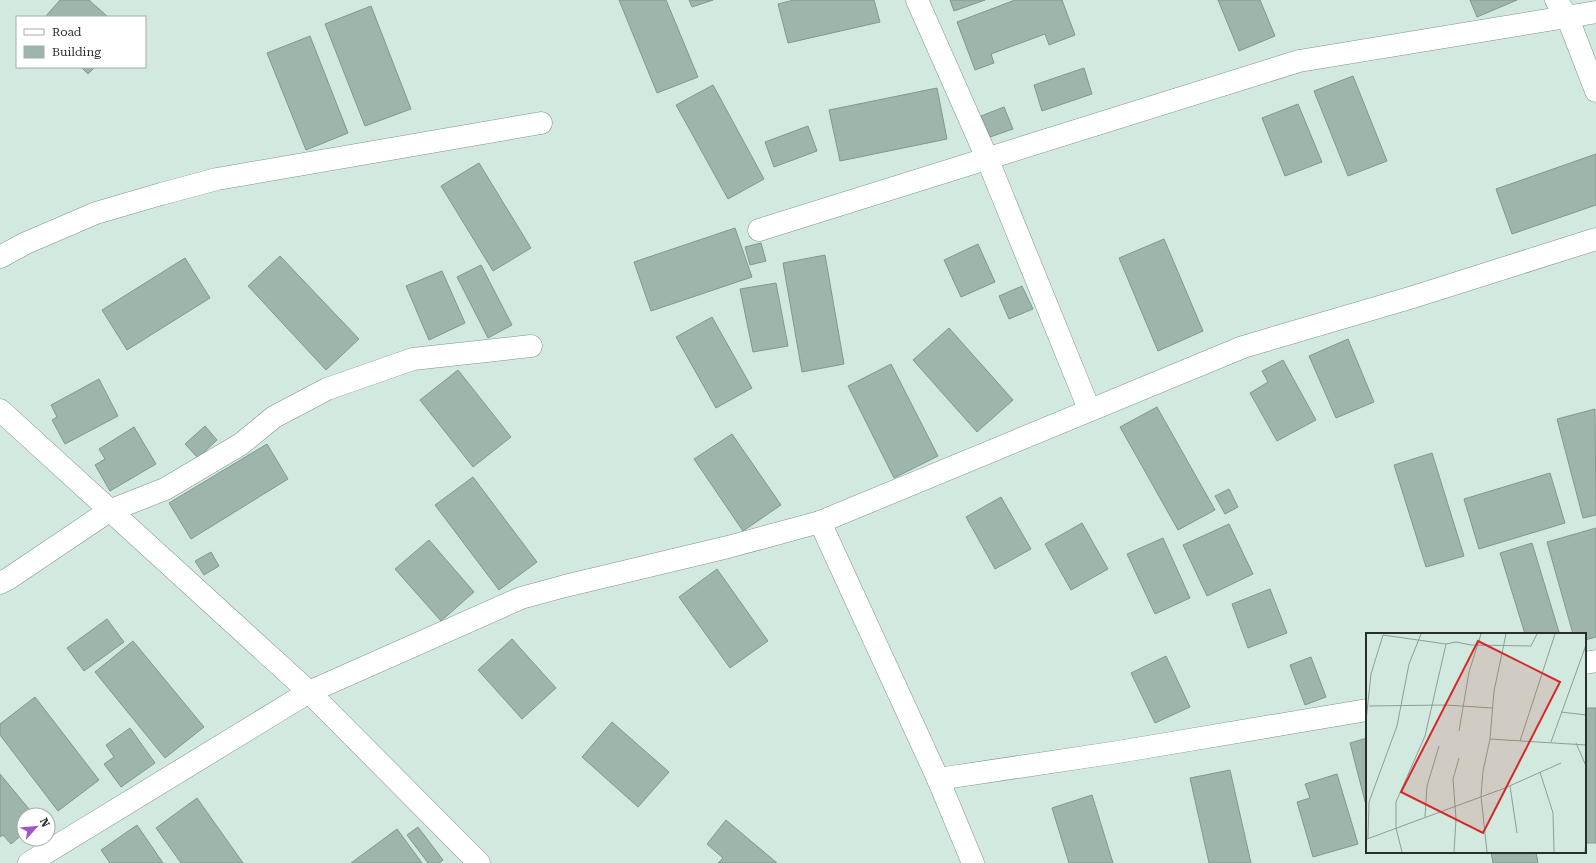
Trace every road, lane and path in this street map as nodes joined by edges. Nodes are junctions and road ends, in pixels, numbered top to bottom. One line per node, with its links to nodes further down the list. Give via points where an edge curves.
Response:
1 (917, 0): 6 (street)
2 (1561, 8): 3 (street); 4 (street); 6 (street, via 1299,61)
3 (1596, 12)
4 (1596, 91)
5 (541, 123): 9 (street, via 217,179 96,214 26,243)
6 (987, 158): 7 (street); 11 (street)
7 (759, 230)
8 (1596, 239): 11 (street, via 1243,347)
9 (0, 257)
10 (531, 346): 13 (street, via 413,360 328,389 274,417 241,444 165,488)
11 (1089, 409): 14 (street)
12 (0, 410): 13 (street)
13 (109, 511): 15 (street); 18 (street)
14 (820, 522): 18 (street, via 521,598); 20 (street)
15 (0, 583)
16 (1596, 661): 17 (street)
17 (1586, 663)
18 (309, 692): 21 (street); 22 (street)
19 (1366, 710): 20 (street)
20 (938, 779): 23 (street)
21 (29, 863)
22 (479, 863)
23 (973, 863)

